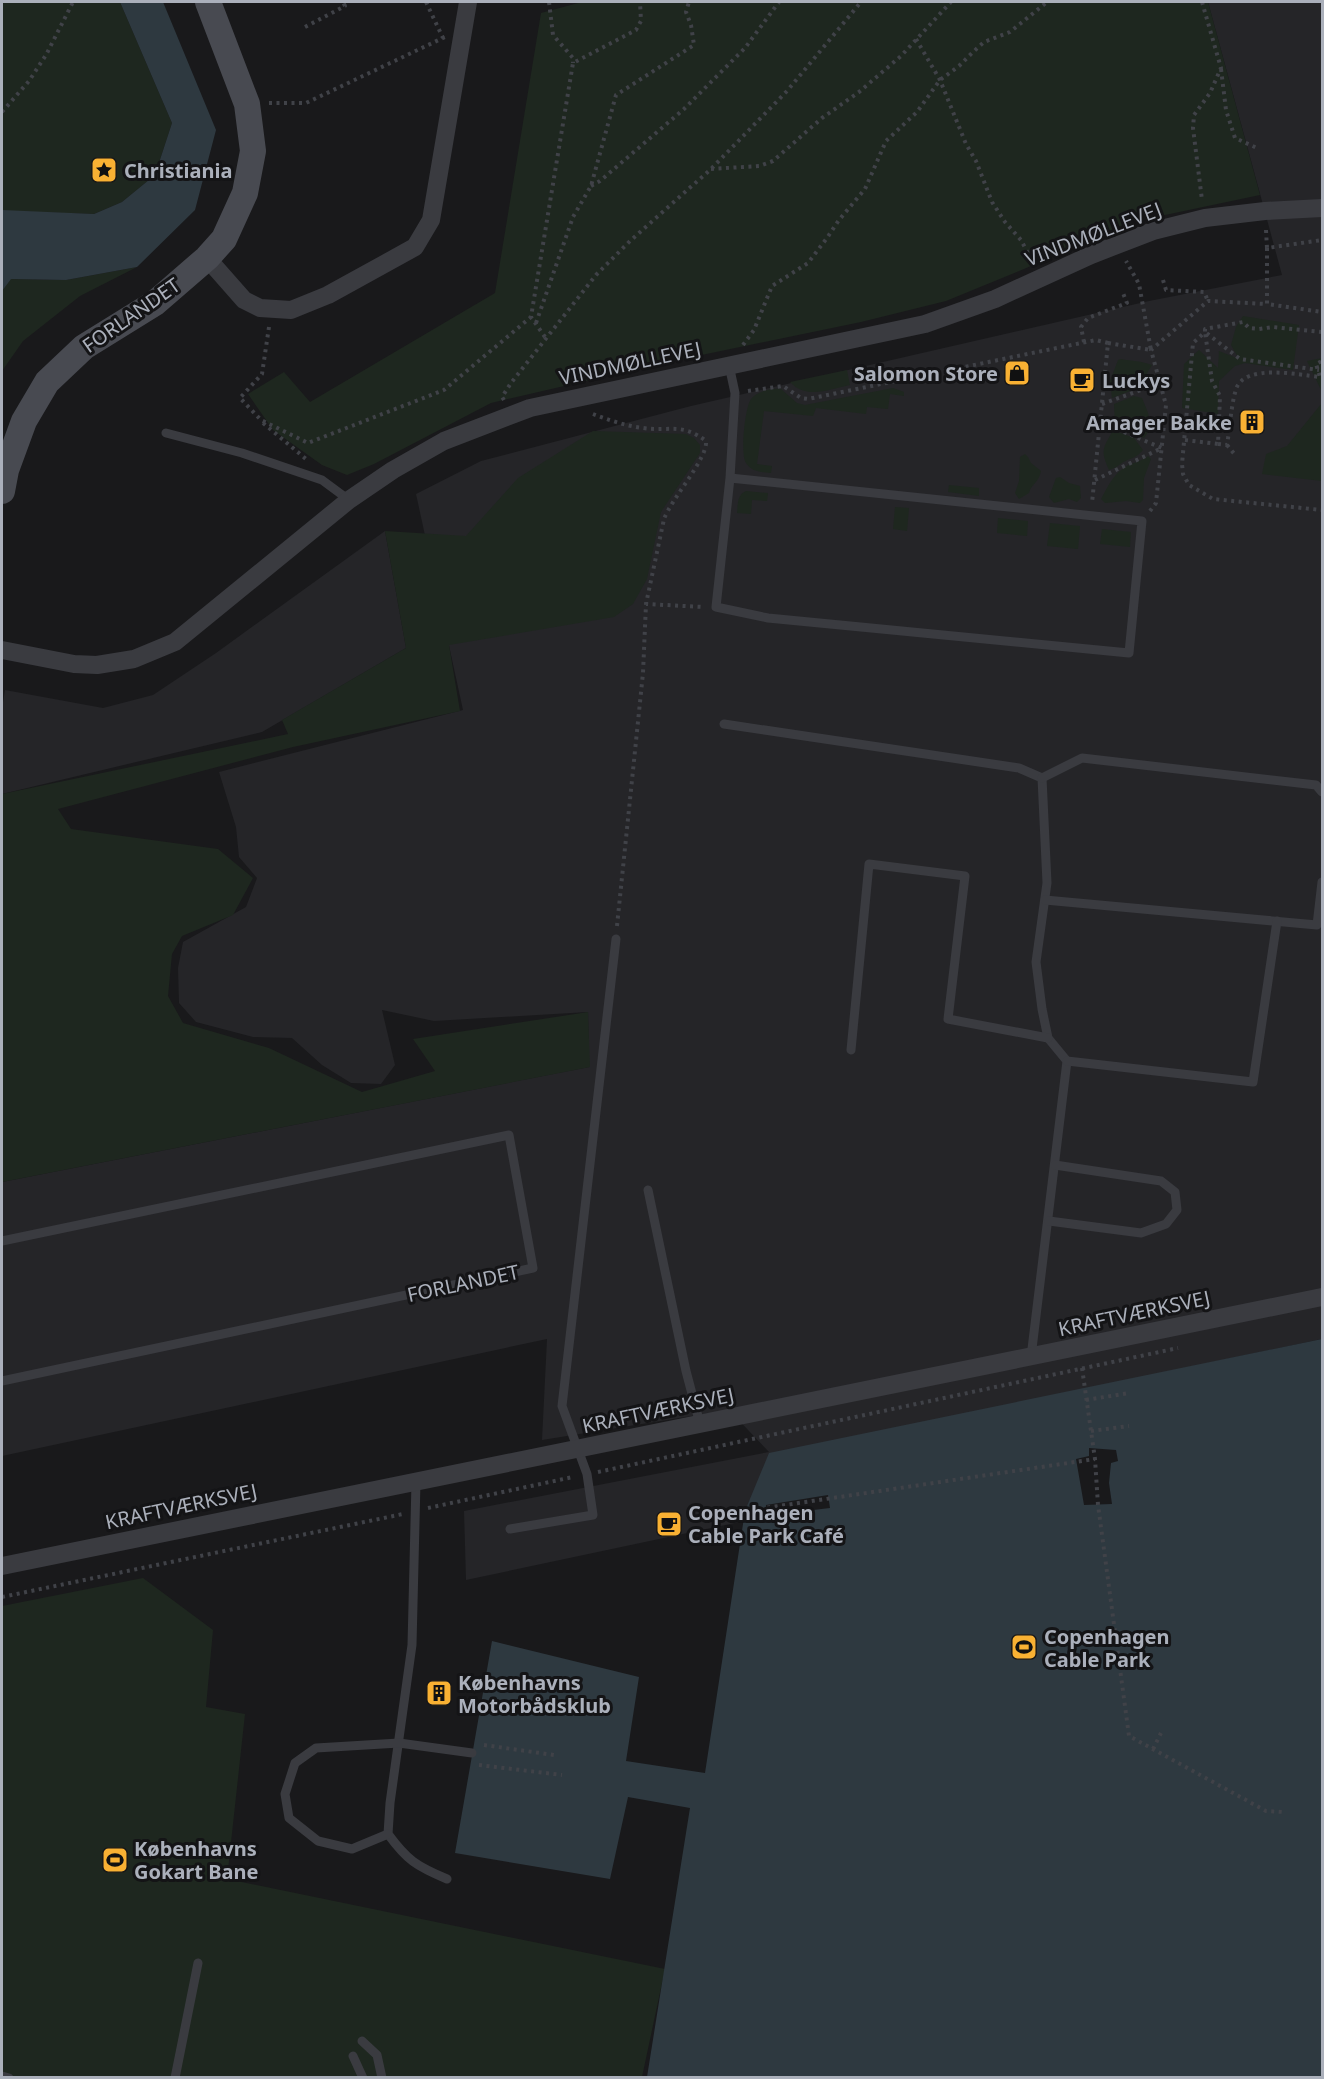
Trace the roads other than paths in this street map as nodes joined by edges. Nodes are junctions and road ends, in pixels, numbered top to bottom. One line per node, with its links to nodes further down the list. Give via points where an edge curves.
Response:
1 (208, 2): 4 (street, FORLANDET, via 247,104 253,151 245,193 224,239)
2 (468, 2): 4 (street, via 431,220 415,247 328,295 291,310 260,308 244,300)
3 (1323, 208): 5 (street, VINDMØLLEVEJ, via 1205,219 1153,231 1121,256 1041,278 925,324)
4 (207, 258): 8 (street, FORLANDET, via 155,303 84,347 47,381 24,421)
5 (729, 365): 7 (lane, via 735,393); 9 (street, VINDMØLLEVEJ, via 510,415 444,441)
6 (166, 433): 9 (lane, via 322,480)
7 (729, 478): 7 (lane, via 1142,521 1129,653 768,618 716,607)
8 (2, 490)
9 (349, 500): 10 (street, VINDMØLLEVEJ, via 175,642 134,659 97,665)
10 (2, 650)
11 (724, 724): 12 (lane, via 1019,768)
12 (1042, 778): 13 (lane, via 1082,758 1316,785); 15 (lane)
13 (1323, 792)
14 (1323, 882): 16 (lane, via 1317,925)
15 (1045, 900): 16 (lane); 18 (lane, via 1036,962)
16 (1277, 921): 20 (lane, via 1253,1082)
17 (616, 939): 29 (lane, via 562,1406)
18 (1048, 1038): 19 (lane, via 948,1019 965,876 868,864); 20 (lane)
19 (851, 1050)
20 (1067, 1061): 21 (lane)
21 (1055, 1165): 23 (lane); 23 (lane, via 1161,1181 1175,1192 1177,1210 1166,1224 1141,1233)
22 (648, 1190): 28 (lane)
23 (1048, 1221): 26 (lane)
24 (2, 1241): 27 (lane, FORLANDET, via 509,1136 533,1268)
25 (1323, 1297): 26 (street, KRAFTVÆRKSVEJ)
26 (1031, 1357): 28 (street, KRAFTVÆRKSVEJ)
27 (2, 1382)
28 (700, 1424): 29 (street, KRAFTVÆRKSVEJ)
29 (578, 1450): 30 (street, KRAFTVÆRKSVEJ); 31 (lane, via 587,1474 593,1515)
30 (416, 1482): 32 (street, KRAFTVÆRKSVEJ); 33 (lane, via 412,1645)
31 (510, 1529)
32 (2, 1566)
33 (399, 1743): 34 (lane); 35 (lane); 35 (lane, via 316,1748 295,1762 285,1794 290,1818 318,1841 352,1849)
34 (473, 1748)
35 (388, 1834): 36 (lane, via 405,1857)
36 (447, 1879)
37 (198, 1963): 42 (lane)
38 (362, 2041): 44 (lane, via 377,2055)
39 (354, 2056): 43 (lane)
40 (2, 2076): 41 (lane)
41 (9, 2078)
42 (176, 2078)
43 (363, 2078)
44 (382, 2078)

